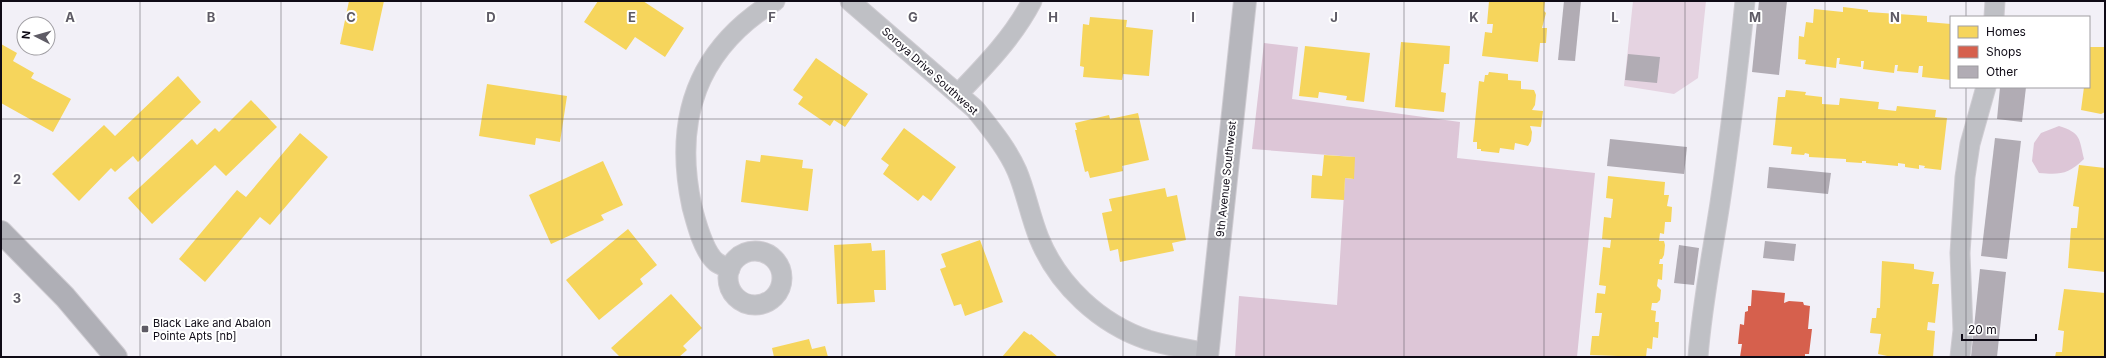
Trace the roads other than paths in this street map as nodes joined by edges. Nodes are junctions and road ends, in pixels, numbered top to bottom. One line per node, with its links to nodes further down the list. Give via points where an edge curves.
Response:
1 (775, 1): 11 (street, via 740,26 716,54 690,109 684,157 696,225 716,262)
2 (850, 1): 9 (street, Soroya Drive Southwest)
3 (1032, 1): 9 (street, via 1016,28 990,61)
4 (1245, 1): 12 (street, 9th Avenue Southwest)
5 (1745, 1): 14 (street, via 1737,79)
6 (1995, 1): 7 (street)
7 (1994, 16)
8 (1986, 88): 15 (street, via 1970,144 1965,178 1960,253 1963,330)
9 (958, 94): 12 (street, Soroya Drive Southwest, via 975,109 1008,153 1018,173 1039,239 1052,264 1069,287 1111,323 1148,339)
10 (1, 232): 13 (main road, via 65,298)
11 (730, 269)
12 (1207, 355)
13 (116, 357)
14 (1698, 357)
15 (1960, 357)

